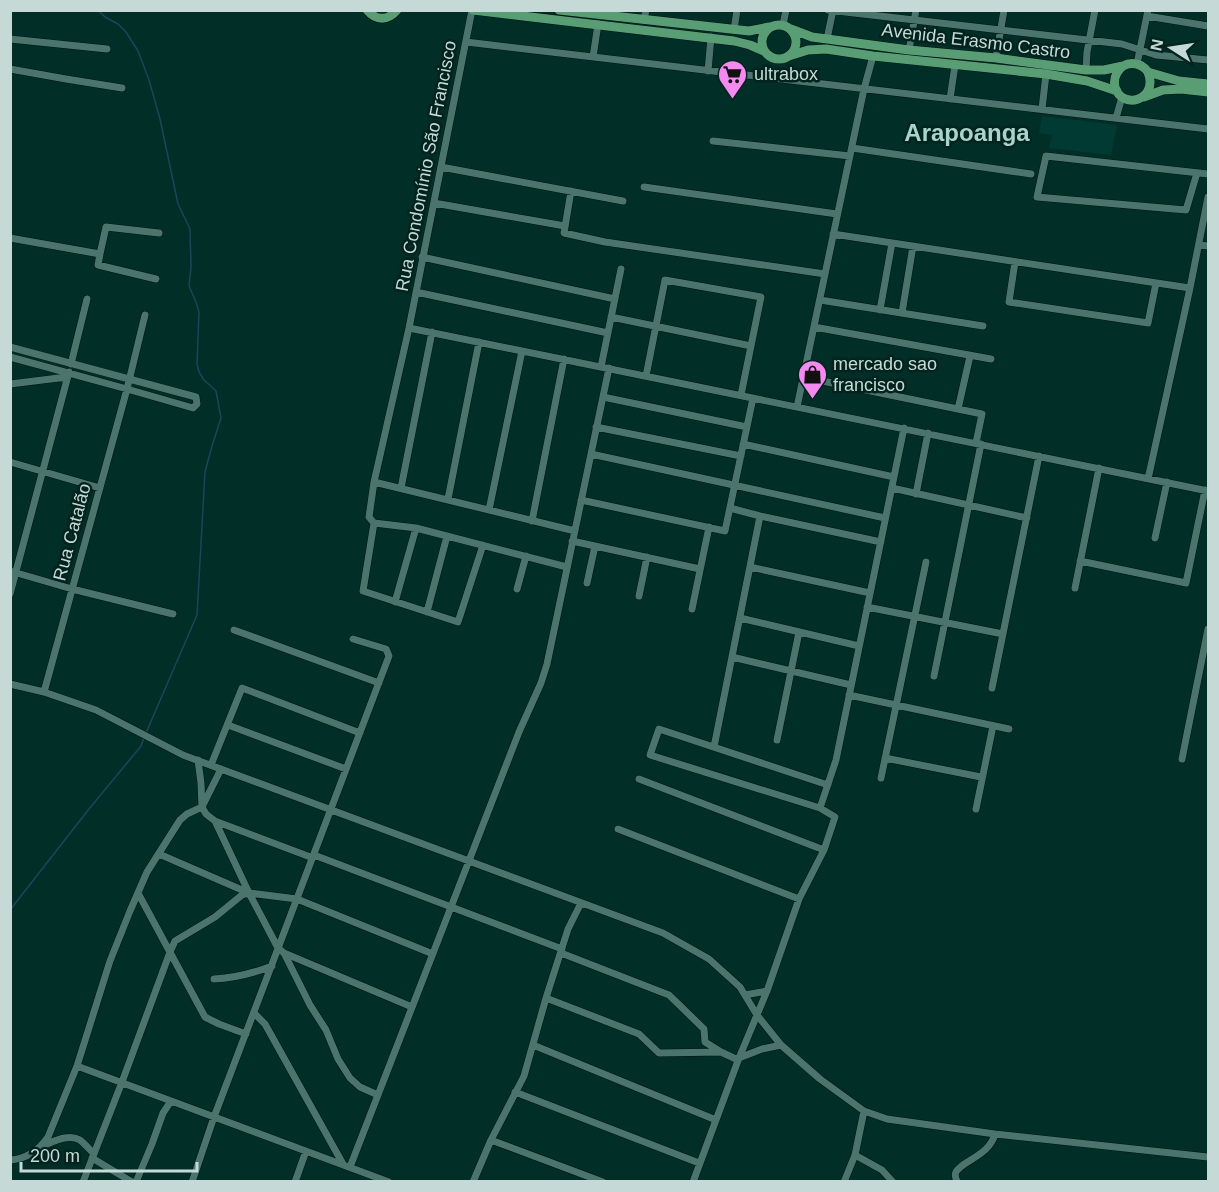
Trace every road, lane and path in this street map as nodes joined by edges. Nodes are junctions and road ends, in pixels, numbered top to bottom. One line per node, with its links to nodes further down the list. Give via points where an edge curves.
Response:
1 (406, 10): 12 (main road)
2 (473, 10): 16 (main road); 26 (street, Rua Condomínio São Francisco)
3 (737, 10): 20 (street)
4 (786, 10): 19 (street)
5 (828, 10): 10 (street)
6 (916, 10): 15 (street)
7 (1004, 10): 21 (street)
8 (1095, 10): 25 (street)
9 (560, 11): 14 (main road)
10 (833, 11): 15 (street); 24 (street)
11 (368, 12): 12 (main road, via 383,19)
12 (396, 13)
13 (1147, 13): 17 (street); 29 (street)
14 (645, 15): 20 (main road)
15 (914, 21): 21 (street); 28 (street)
16 (598, 24): 22 (main road); 33 (street)
17 (1209, 26)
18 (769, 27): 19 (main road); 20 (main road); 30 (main road, via 762,38)
19 (787, 27): 24 (main road, Avenida Erasmo Castro); 31 (main road, via 797,39)
20 (734, 30)
21 (1000, 31): 25 (street); 34 (street)
22 (711, 37): 30 (main road); 41 (street)
23 (10, 39): 27 (street)
24 (827, 39): 28 (main road, Avenida Erasmo Castro)
25 (1089, 41): 29 (street); 40 (street)
26 (466, 42): 33 (street); 57 (street, Rua Condomínio São Francisco)
27 (107, 50)
28 (909, 50): 34 (main road, Avenida Erasmo Castro)
29 (1141, 50): 35 (street); 36 (street)
30 (765, 51): 31 (main road, via 776,59)
31 (789, 56): 32 (main road, Avenida Erasmo Castro, via 826,49)
32 (873, 56): 37 (main road, Avenida Erasmo Castro); 46 (street)
33 (593, 57): 41 (street)
34 (996, 58): 40 (main road, Avenida Erasmo Castro)
35 (1209, 60)
36 (1137, 64): 38 (main road); 42 (main road)
37 (956, 65): 43 (main road, Avenida Erasmo Castro); 50 (street)
38 (1123, 66): 40 (main road, Avenida Erasmo Castro); 48 (main road, via 1114,85)
39 (10, 69): 45 (street)
40 (1086, 70)
41 (708, 71): 46 (street)
42 (1148, 72): 44 (main road); 49 (main road, via 1151,85)
43 (1046, 74): 48 (main road, Avenida Erasmo Castro, via 1087,81); 51 (street)
44 (1209, 84)
45 (122, 88)
46 (864, 88): 50 (street); 55 (street)
47 (1209, 92): 49 (main road, via 1163,90)
48 (1120, 94): 49 (main road, via 1133,100); 52 (street)
49 (1144, 97)
50 (950, 99): 51 (street)
51 (1042, 109): 52 (street)
52 (1116, 118): 53 (street)
53 (1209, 129)
54 (713, 141): 56 (street)
55 (852, 148): 56 (street); 59 (street)
56 (850, 156): 66 (street)
57 (441, 167): 62 (street); 65 (street, Rua Condomínio São Francisco)
58 (1197, 173): 58 (street, via 1186,210 1037,197 1046,156); 60 (street)
59 (1031, 174)
60 (1209, 174)
61 (644, 187): 66 (street)
62 (571, 191): 64 (street); 67 (street)
63 (1209, 197): 72 (street)
64 (623, 201)
65 (434, 203): 67 (street); 76 (street, Rua Condomínio São Francisco)
66 (837, 214): 69 (street)
67 (564, 230): 79 (street, via 626,245)
68 (159, 233): 75 (street, via 106,227)
69 (833, 234): 71 (street); 79 (street)
70 (10, 238): 75 (street)
71 (892, 243): 73 (street); 87 (street)
72 (1199, 245): 74 (street); 82 (street)
73 (913, 246): 77 (street); 88 (street)
74 (1209, 246)
75 (100, 254): 80 (street, via 98,265)
76 (422, 257): 83 (street, Rua Condomínio São Francisco); 85 (street)
77 (1015, 262): 81 (street); 81 (street, via 1009,302 1148,323)
78 (621, 269): 85 (street)
79 (825, 274): 86 (street)
80 (156, 279)
81 (1156, 283): 82 (street)
82 (1190, 288): 131 (street)
83 (416, 292): 94 (street, Rua Condomínio São Francisco); 96 (street)
84 (87, 299): 105 (street)
85 (615, 299): 90 (street)
86 (820, 300): 87 (street); 93 (street)
87 (880, 310): 88 (street)
88 (902, 313): 92 (street)
89 (145, 315): 110 (street, Rua Catalão)
90 (611, 317): 91 (street); 96 (street)
91 (656, 326): 98 (street); 98 (street, via 665,280 761,297); 108 (street)
92 (984, 326)
93 (814, 327): 101 (street); 109 (street)
94 (409, 328): 95 (street); 132 (street, Rua Condomínio São Francisco)
95 (432, 332): 97 (street); 136 (street)
96 (608, 333): 106 (street)
97 (478, 342): 100 (street); 140 (street)
98 (751, 346): 113 (street)
99 (10, 347): 105 (street)
100 (522, 351): 103 (street); 144 (street)
101 (970, 356): 104 (street); 117 (street)
102 (10, 357): 107 (street)
103 (564, 359): 106 (street); 148 (street)
104 (991, 359)
105 (71, 363): 110 (street)
106 (605, 367): 108 (street); 114 (street)
107 (68, 374): 111 (street); 112 (street); 129 (street)
108 (646, 376): 113 (street)
109 (803, 377): 116 (street); 117 (street)
110 (129, 380): 112 (street, Rua Catalão); 112 (street, via 196,397 197,404 193,408)
111 (10, 384)
112 (127, 389): 135 (street, Rua Catalão)
113 (741, 395): 115 (street)
114 (603, 397): 118 (street); 119 (street)
115 (753, 398): 116 (street); 119 (street)
116 (797, 407): 120 (street)
117 (958, 410): 123 (street, via 982,414)
118 (596, 427): 124 (street); 125 (street)
119 (747, 427): 122 (street)
120 (904, 428): 121 (street); 130 (street)
121 (928, 433): 123 (street); 139 (street)
122 (743, 444): 125 (street); 130 (street)
123 (979, 444): 126 (street); 142 (street)
124 (591, 454): 134 (street); 141 (street)
125 (741, 456): 134 (street)
126 (1040, 456): 128 (street); 147 (street)
127 (10, 462): 129 (street)
128 (1099, 468): 131 (street); 161 (street)
129 (43, 470): 135 (street); 166 (street)
130 (894, 477): 137 (street)
131 (1148, 479): 133 (street)
132 (374, 482): 136 (street); 149 (street, Rua Condomínio São Francisco, via 369,512)
133 (1167, 482): 138 (street); 154 (street)
134 (735, 484): 143 (street); 146 (street)
135 (100, 488): 169 (street, Rua Catalão)
136 (401, 488): 140 (street)
137 (892, 488): 139 (street); 146 (street)
138 (1207, 490): 161 (street, via 1186,583)
139 (916, 494): 142 (street)
140 (448, 500): 144 (street)
141 (581, 500): 150 (street); 152 (street)
142 (969, 505): 147 (street); 181 (street)
143 (730, 508): 145 (street); 150 (street, via 725,531)
144 (489, 510): 148 (street)
145 (760, 516): 156 (street); 164 (street)
146 (885, 518): 156 (street)
147 (1027, 518): 185 (street)
148 (532, 521): 152 (street)
149 (374, 523): 151 (street); 174 (street, Rua Condomínio São Francisco, via 363,591)
150 (709, 527): 165 (street)
151 (416, 528): 153 (street); 174 (street)
152 (574, 531): 155 (street)
153 (447, 536): 157 (street); 177 (street)
154 (1155, 538)
155 (572, 541): 158 (street); 163 (street)
156 (881, 542): 171 (street)
157 (483, 545): 159 (street); 177 (street, via 458,622)
158 (595, 546): 160 (street); 167 (street)
159 (526, 556): 163 (street); 170 (street)
160 (646, 557): 165 (street); 173 (street)
161 (1080, 561): 168 (street)
162 (926, 562): 179 (street)
163 (567, 567): 223 (street, via 547,664)
164 (750, 567): 171 (street); 180 (street)
165 (700, 569): 176 (street)
166 (13, 572): 169 (street); 172 (street)
167 (587, 583)
168 (1075, 588)
169 (72, 589): 178 (street); 195 (street, Rua Catalão)
170 (517, 589)
171 (870, 593): 175 (street)
172 (10, 594)
173 (639, 596)
174 (395, 602): 177 (street)
175 (867, 608): 179 (street); 187 (street)
176 (692, 609)
177 (427, 612)
178 (172, 614)
179 (914, 617): 181 (street); 197 (street)
180 (740, 618): 184 (street); 188 (street)
181 (945, 623): 185 (street); 190 (street)
182 (1209, 629): 205 (street)
183 (234, 630): 191 (street)
184 (800, 632): 187 (street); 189 (street)
185 (1003, 634): 194 (street)
186 (353, 639): 191 (street, via 381,646 389,653)
187 (860, 646): 193 (street)
188 (732, 657): 189 (street); 203 (street)
189 (792, 671): 193 (street); 202 (street)
190 (934, 676)
191 (379, 683): 201 (street)
192 (10, 684): 195 (street)
193 (851, 685): 196 (street)
194 (992, 688)
195 (44, 692): 206 (street, via 96,710)
196 (849, 695): 197 (street); 213 (street)
197 (896, 706): 199 (street); 204 (street)
198 (228, 725): 201 (street, via 243,688); 207 (street); 209 (street)
199 (993, 726): 200 (street); 210 (street)
200 (1009, 729)
201 (360, 733): 209 (street)
202 (777, 740)
203 (714, 747): 213 (street); 215 (street, via 659,729 650,755)
204 (885, 758): 210 (street); 211 (street)
205 (1182, 759)
206 (198, 760): 207 (street); 214 (street)
207 (212, 765): 208 (street)
208 (221, 769): 214 (street); 217 (street)
209 (346, 769): 217 (street)
210 (981, 777): 216 (street)
211 (881, 778)
212 (639, 779): 220 (street)
213 (828, 785): 215 (street)
214 (202, 807): 218 (street); 221 (street, via 180,820)
215 (820, 808): 220 (street, via 835,817)
216 (976, 809)
217 (331, 810): 222 (street); 223 (street)
218 (215, 821): 222 (street); 225 (street)
219 (618, 830): 227 (street)
220 (824, 850): 227 (street)
221 (159, 854): 224 (street); 225 (street)
222 (313, 856): 226 (street); 230 (street)
223 (470, 861): 228 (street); 230 (street)
224 (138, 893): 229 (street); 231 (street)
225 (249, 893): 226 (street); 232 (street); 234 (street, via 175,941)
226 (297, 899): 232 (street); 235 (street)
227 (799, 899): 238 (street)
228 (581, 903): 233 (street); 239 (street, via 663,933 709,959)
229 (144, 907): 231 (street); 234 (street)
230 (452, 907): 233 (street); 235 (street)
231 (130, 911): 249 (street)
232 (281, 951): 236 (street); 241 (street); 252 (street, via 350,1078 360,1088)
233 (562, 951): 240 (street); 247 (street, via 669,995 704,1029 705,1042)
234 (170, 952): 244 (street, via 205,1017); 250 (street)
235 (433, 954): 241 (street)
236 (272, 966): 237 (street); 242 (street)
237 (214, 979)
238 (767, 991): 239 (street); 243 (street)
239 (745, 995): 243 (street)
240 (546, 998): 245 (street); 247 (street, via 639,1034 659,1053)
241 (412, 1008): 252 (street)
242 (254, 1013): 244 (street); 266 (street, via 265,1024)
243 (757, 1016): 246 (street); 248 (street)
244 (246, 1034): 255 (street)
245 (533, 1045): 251 (street); 256 (street)
246 (781, 1045): 248 (street); 254 (street)
247 (721, 1052): 248 (street)
248 (739, 1059): 256 (street)
249 (77, 1066): 250 (street); 259 (street)
250 (122, 1082): 253 (street); 262 (street)
251 (515, 1092): 258 (street); 265 (street)
252 (378, 1095): 266 (street)
253 (171, 1101): 255 (street); 268 (street)
254 (864, 1111): 257 (street, via 887,1119); 261 (street)
255 (214, 1117): 260 (street); 269 (street)
256 (716, 1120): 265 (street)
257 (995, 1134): 263 (street); 277 (street, via 987,1149 956,1172)
258 (491, 1140): 272 (street); 273 (street)
259 (42, 1146): 262 (street, via 70,1138 79,1140); 264 (street, via 19,1160)
260 (306, 1151): 266 (street); 270 (street)
261 (855, 1155): 275 (street); 276 (street, via 882,1170)
262 (93, 1156): 267 (street); 268 (street)
263 (1209, 1157)
264 (10, 1160)
265 (699, 1163): 274 (street)
266 (346, 1166): 271 (street)
267 (83, 1182)
268 (134, 1182)
269 (192, 1182)
270 (295, 1182)
271 (389, 1182)
272 (473, 1182)
273 (603, 1182)
274 (693, 1182)
275 (844, 1182)
276 (893, 1182)
277 (957, 1182)

